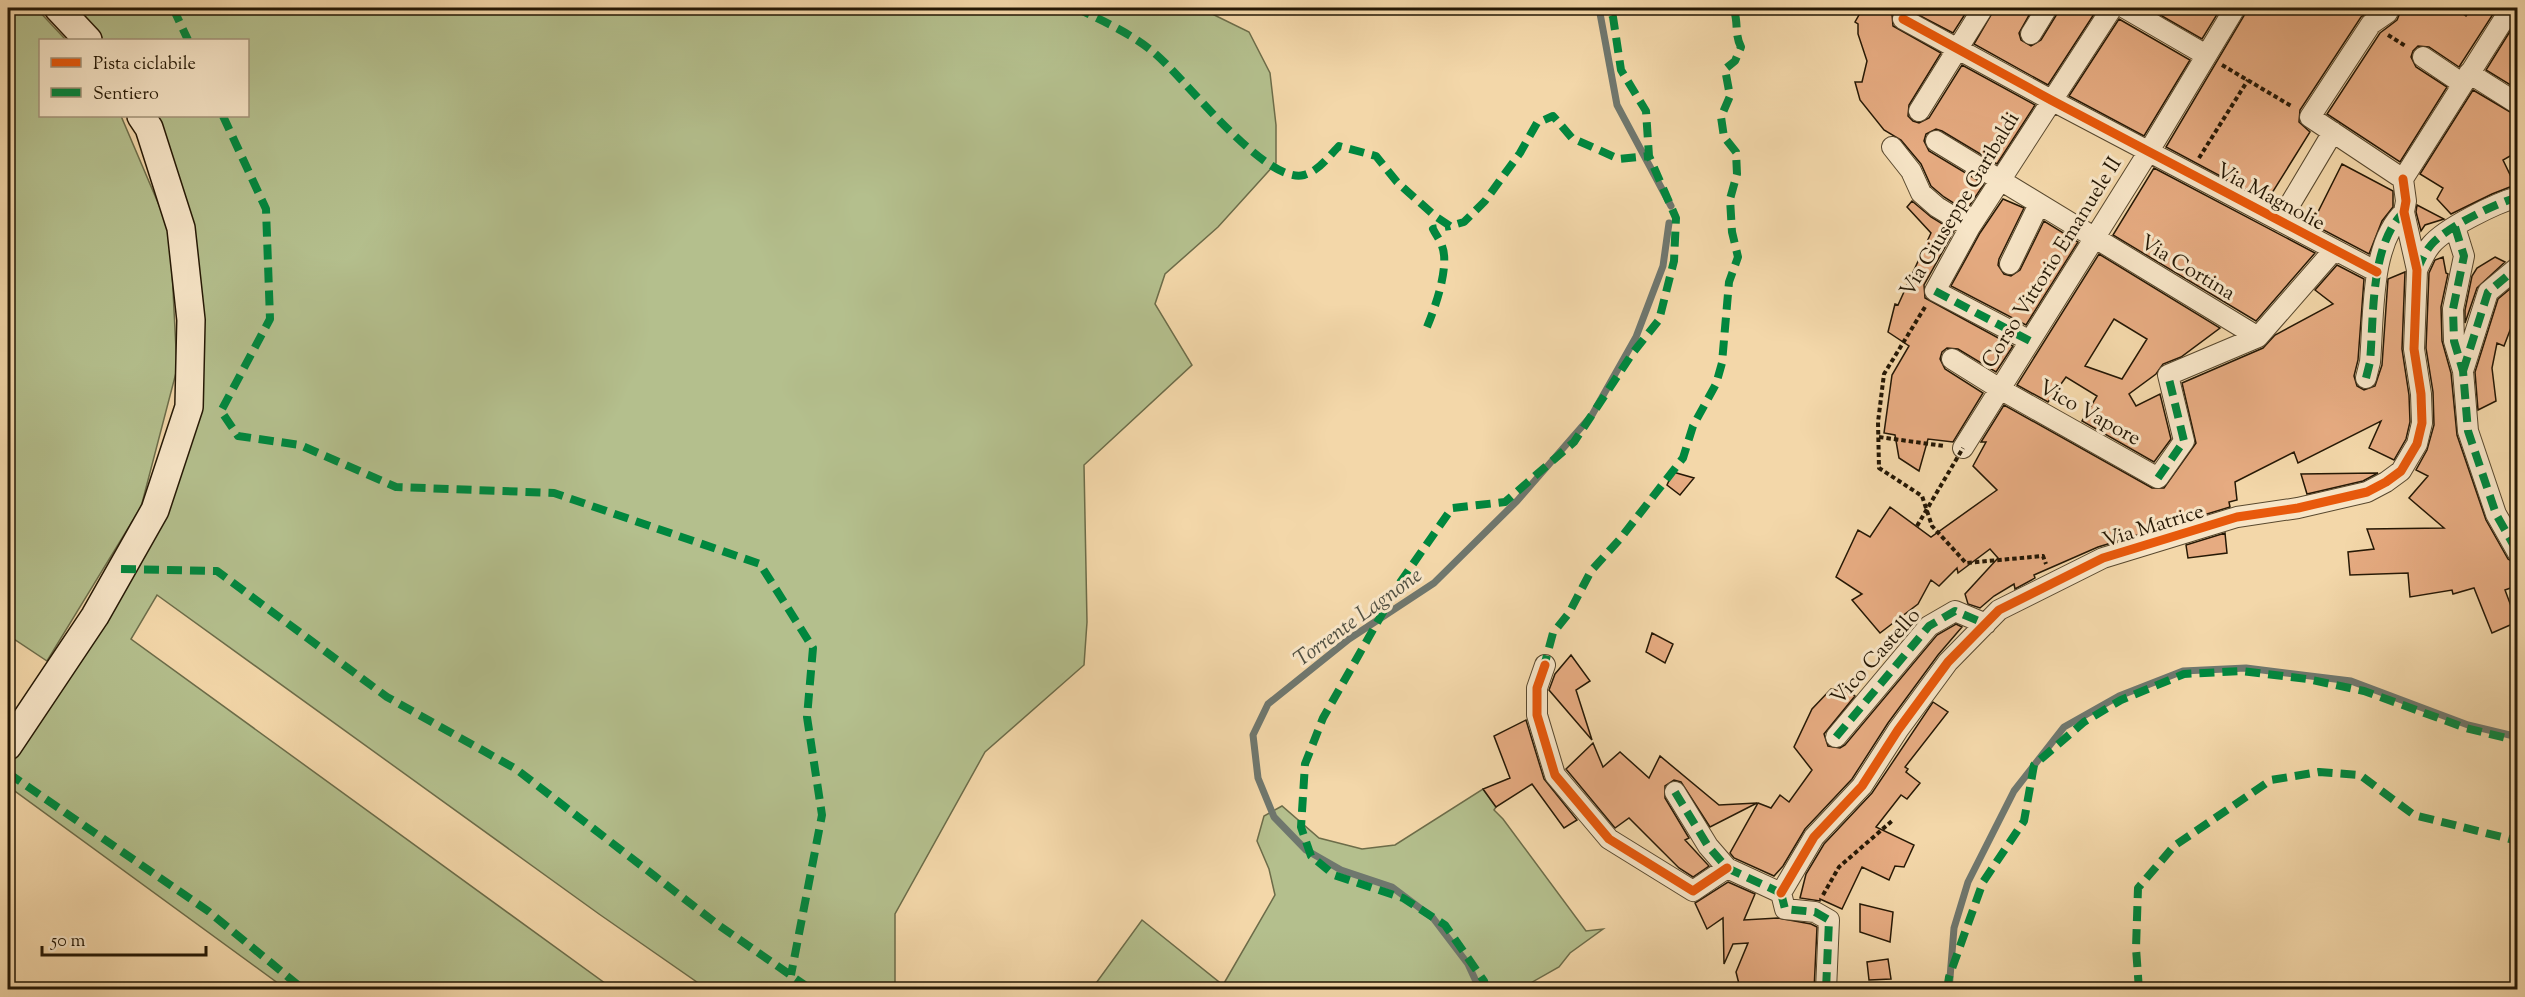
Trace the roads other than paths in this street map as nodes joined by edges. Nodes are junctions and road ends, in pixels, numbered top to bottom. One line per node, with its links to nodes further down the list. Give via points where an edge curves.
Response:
1 (58, 8): 11 (main road)
2 (1983, 8): 12 (street)
3 (2047, 8): 10 (street)
4 (2112, 8): 16 (street, Via Giuseppe Garibaldi)
5 (2125, 8): 13 (street)
6 (2235, 8): 13 (street, Corso Vittorio Emanuele II)
7 (2390, 8): 20 (street, via 2371,24 2310,117)
8 (2511, 8): 15 (street)
9 (1903, 19): 12 (street, Via Magnolie)
10 (2031, 34)
11 (87, 39)
12 (1957, 49): 16 (street, Via Magnolie); 18 (street)
13 (2206, 55): 23 (street, Corso Vittorio Emanuele II)
14 (2423, 57): 15 (street)
15 (2466, 78): 17 (street); 24 (street)
16 (2051, 100): 23 (street, Via Magnolie); 25 (street, Via Giuseppe Garibaldi)
17 (2517, 104)
18 (1918, 111)
19 (142, 117): 49 (main road, via 149,128 181,228 191,320 189,407 155,510 95,616)
20 (2333, 132): 24 (street); 29 (street)
21 (1936, 141): 25 (street, Via Cortina)
22 (1892, 147): 30 (street, via 1911,171 1921,193)
23 (2149, 151): 29 (street, Via Magnolie); 32 (street, Corso Vittorio Emanuele II)
24 (2403, 179): 28 (street, Via Matrice)
25 (2001, 180): 27 (street, Via Cortina); 30 (street, Via Giuseppe Garibaldi)
26 (2517, 197): 31 (street)
27 (2039, 204): 32 (street, Via Cortina); 34 (street)
28 (2405, 206): 36 (street, Via Matrice); 37 (street, via 2381,249)
29 (2280, 221): 33 (street, Via Magnolie)
30 (1970, 227): 39 (street, Via Giuseppe Garibaldi, via 1935,291)
31 (2455, 227): 36 (street, via 2431,244); 41 (street, via 2464,256 2453,309 2454,341)
32 (2094, 238): 38 (street, Via Cortina); 39 (street, Corso Vittorio Emanuele II)
33 (2334, 250): 37 (street, Via Magnolie); 38 (street)
34 (2010, 264)
35 (2517, 267): 41 (street, via 2488,292)
36 (2416, 270): 46 (street, Via Matrice, via 2414,349 2422,423 2417,444 2401,471 2367,492 2237,517 2103,558 1999,610)
37 (2377, 272): 42 (street)
38 (2258, 337): 43 (street, Vico Vapore, via 2168,375 2184,441 2158,478)
39 (2030, 340): 43 (street, Corso Vittorio Emanuele II)
40 (1952, 359): 43 (street, Vico Vapore)
41 (2463, 371): 45 (street, via 2468,431 2496,514)
42 (2366, 378)
43 (2000, 389): 44 (street, Corso Vittorio Emanuele II)
44 (1963, 448)
45 (2517, 553)
46 (1986, 624): 48 (street, Vico Castello, via 1955,611 1929,626); 52 (street, Via Matrice, via 1948,662 1862,786 1814,837)
47 (1545, 665): 51 (street, via 1537,688 1537,715 1555,775 1609,839 1693,891)
48 (1836, 736)
49 (8, 746)
50 (1675, 792): 51 (street, via 1708,846)
51 (1727, 868): 52 (street)
52 (1781, 893): 53 (street, via 1785,909 1815,912 1829,920)
53 (1826, 990)

